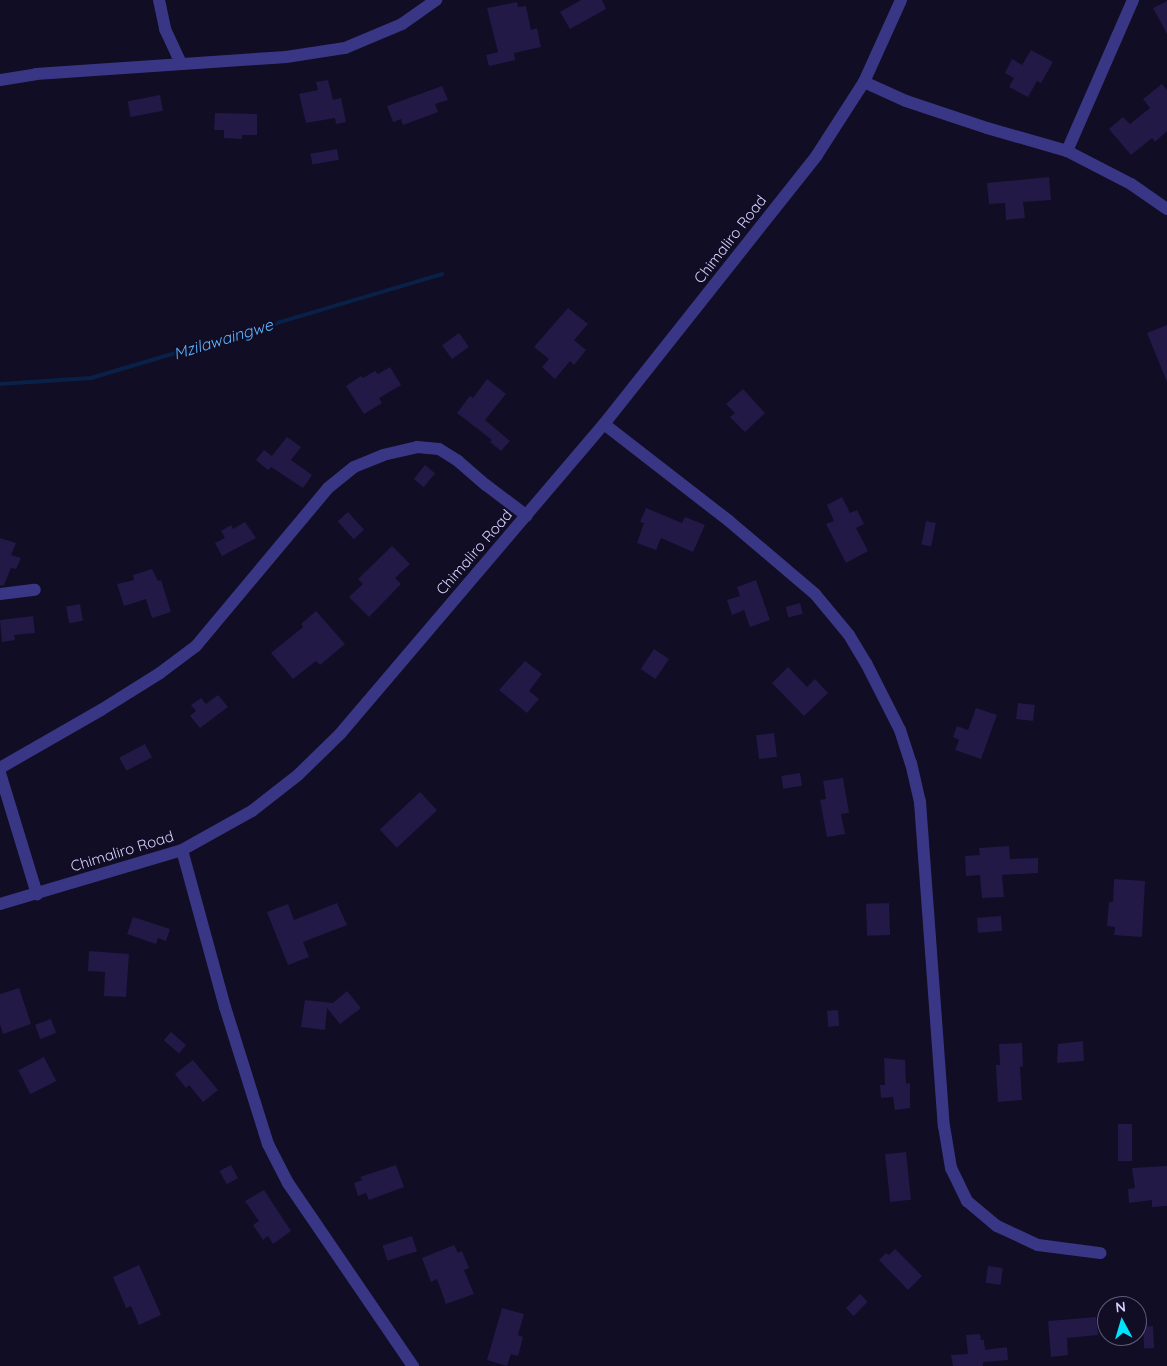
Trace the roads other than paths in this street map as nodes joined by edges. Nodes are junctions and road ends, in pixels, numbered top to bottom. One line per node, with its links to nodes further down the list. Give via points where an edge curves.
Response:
1 (159, 0): 5 (street, via 165,29)
2 (436, 0): 5 (street, via 402,24 345,48 286,57)
3 (901, 0): 7 (street, Chimaliro Road)
4 (1133, 0): 8 (street)
5 (181, 63): 6 (street, via 36,74)
6 (0, 80)
7 (864, 82): 8 (street, via 906,101); 10 (street, Chimaliro Road, via 817,155)
8 (1067, 151): 9 (street, via 1131,184)
9 (1167, 209)
10 (604, 424): 11 (street, Chimaliro Road); 19 (street, via 730,521 815,594 862,656 900,730 920,802 944,1126 951,1168 967,1201 997,1226 1038,1245)
11 (528, 516): 14 (street, via 439,449 417,447 383,455 354,467 328,488 196,646 101,710); 16 (street, Chimaliro Road, via 340,734 298,775 252,811)
12 (35, 590): 13 (street)
13 (0, 594)
14 (0, 768)
15 (0, 773): 17 (street)
16 (182, 850): 17 (street, Chimaliro Road); 20 (street, via 225,1007 268,1144 288,1183)
17 (37, 894): 18 (street, Chimaliro Road)
18 (0, 904)
19 (1100, 1253)
20 (413, 1366)

